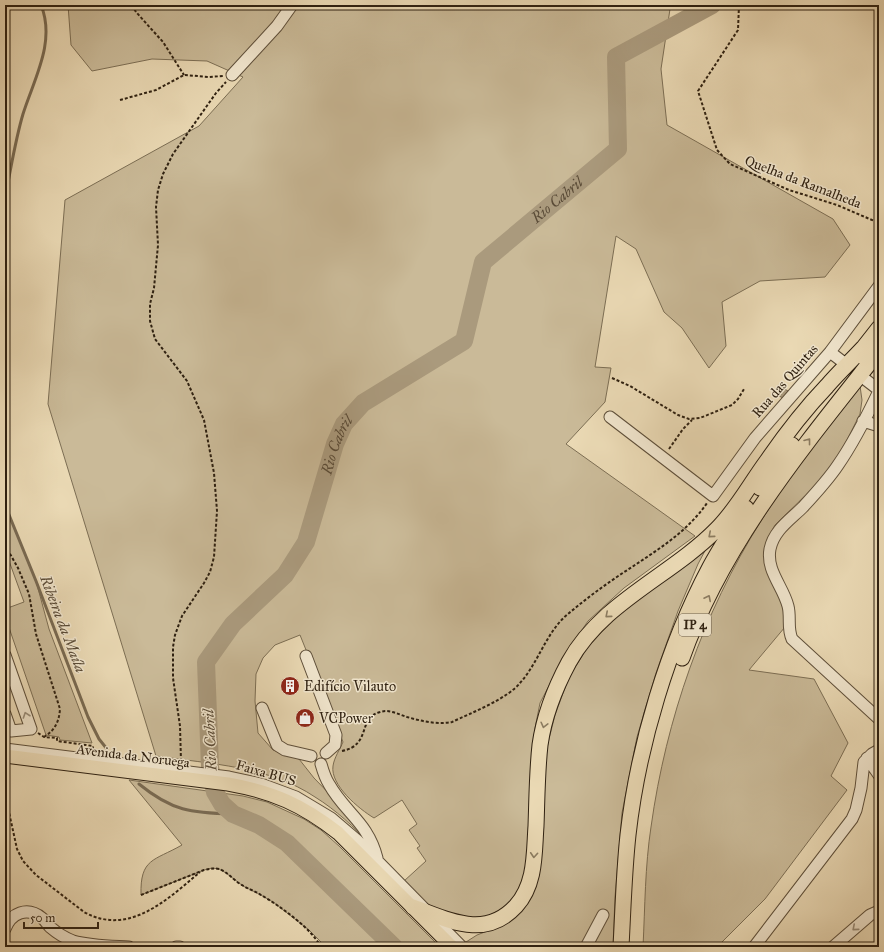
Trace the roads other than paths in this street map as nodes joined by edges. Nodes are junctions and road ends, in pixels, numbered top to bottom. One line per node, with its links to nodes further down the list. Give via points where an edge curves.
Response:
1 (292, 5): 2 (street, via 277,26)
2 (232, 75)
3 (879, 286): 7 (street, Rua das Quintas)
4 (879, 328): 5 (highway, IP 4)
5 (863, 348): 29 (highway, one-way to 29, via 814,400 767,461 737,506 716,530 601,621 578,648 553,695 542,731 533,867 523,897 506,914 485,925 459,923); 38 (highway, IP 4, via 748,505 710,568 683,627 661,688 638,769 628,834)
6 (879, 351): 39 (highway, IP 4, one-way to 6, via 634,868 645,789 661,720 684,650 706,601 756,514 787,469)
7 (830, 352): 8 (street); 11 (street, Rua das Quintas, via 755,438 713,496)
8 (843, 362)
9 (866, 380): 10 (street)
10 (879, 390): 12 (street)
11 (610, 416)
12 (863, 421): 13 (street); 18 (street, via 838,466 776,534 770,549 770,557 773,574 788,606 792,639)
13 (879, 426)
14 (5, 655): 17 (street, one-way to 14, via 11,731 31,729)
15 (306, 656): 22 (street, via 336,736 335,745)
16 (262, 708): 22 (street, via 277,745 285,750 311,756 318,748 323,749)
17 (5, 714)
18 (879, 719)
19 (5, 749): 24 (street)
20 (879, 750): 23 (street)
21 (9, 756): 24 (main road, Avenida da Noruega)
22 (325, 757): 26 (street, via 325,777 365,829)
23 (866, 760): 25 (street); 40 (street, via 856,810 852,818)
24 (180, 774): 26 (main road, Avenida da Noruega, via 228,780 296,805 338,833)
25 (879, 774)
26 (378, 867): 27 (main road, Avenida da Noruega); 29 (street)
27 (413, 907): 29 (highway); 35 (main road, Avenida da Noruega)
28 (879, 912): 41 (street, one-way to 41, via 870,915)
29 (429, 913): 36 (street)
30 (603, 915): 37 (street)
31 (5, 929): 32 (street, via 12,916 19,912 27,912 42,918 65,938 86,944)
32 (129, 947)
33 (176, 947): 34 (street)
34 (180, 947)
35 (452, 947)
36 (462, 947)
37 (586, 947)
38 (621, 947)
39 (630, 947)
40 (754, 947)
41 (833, 947)

